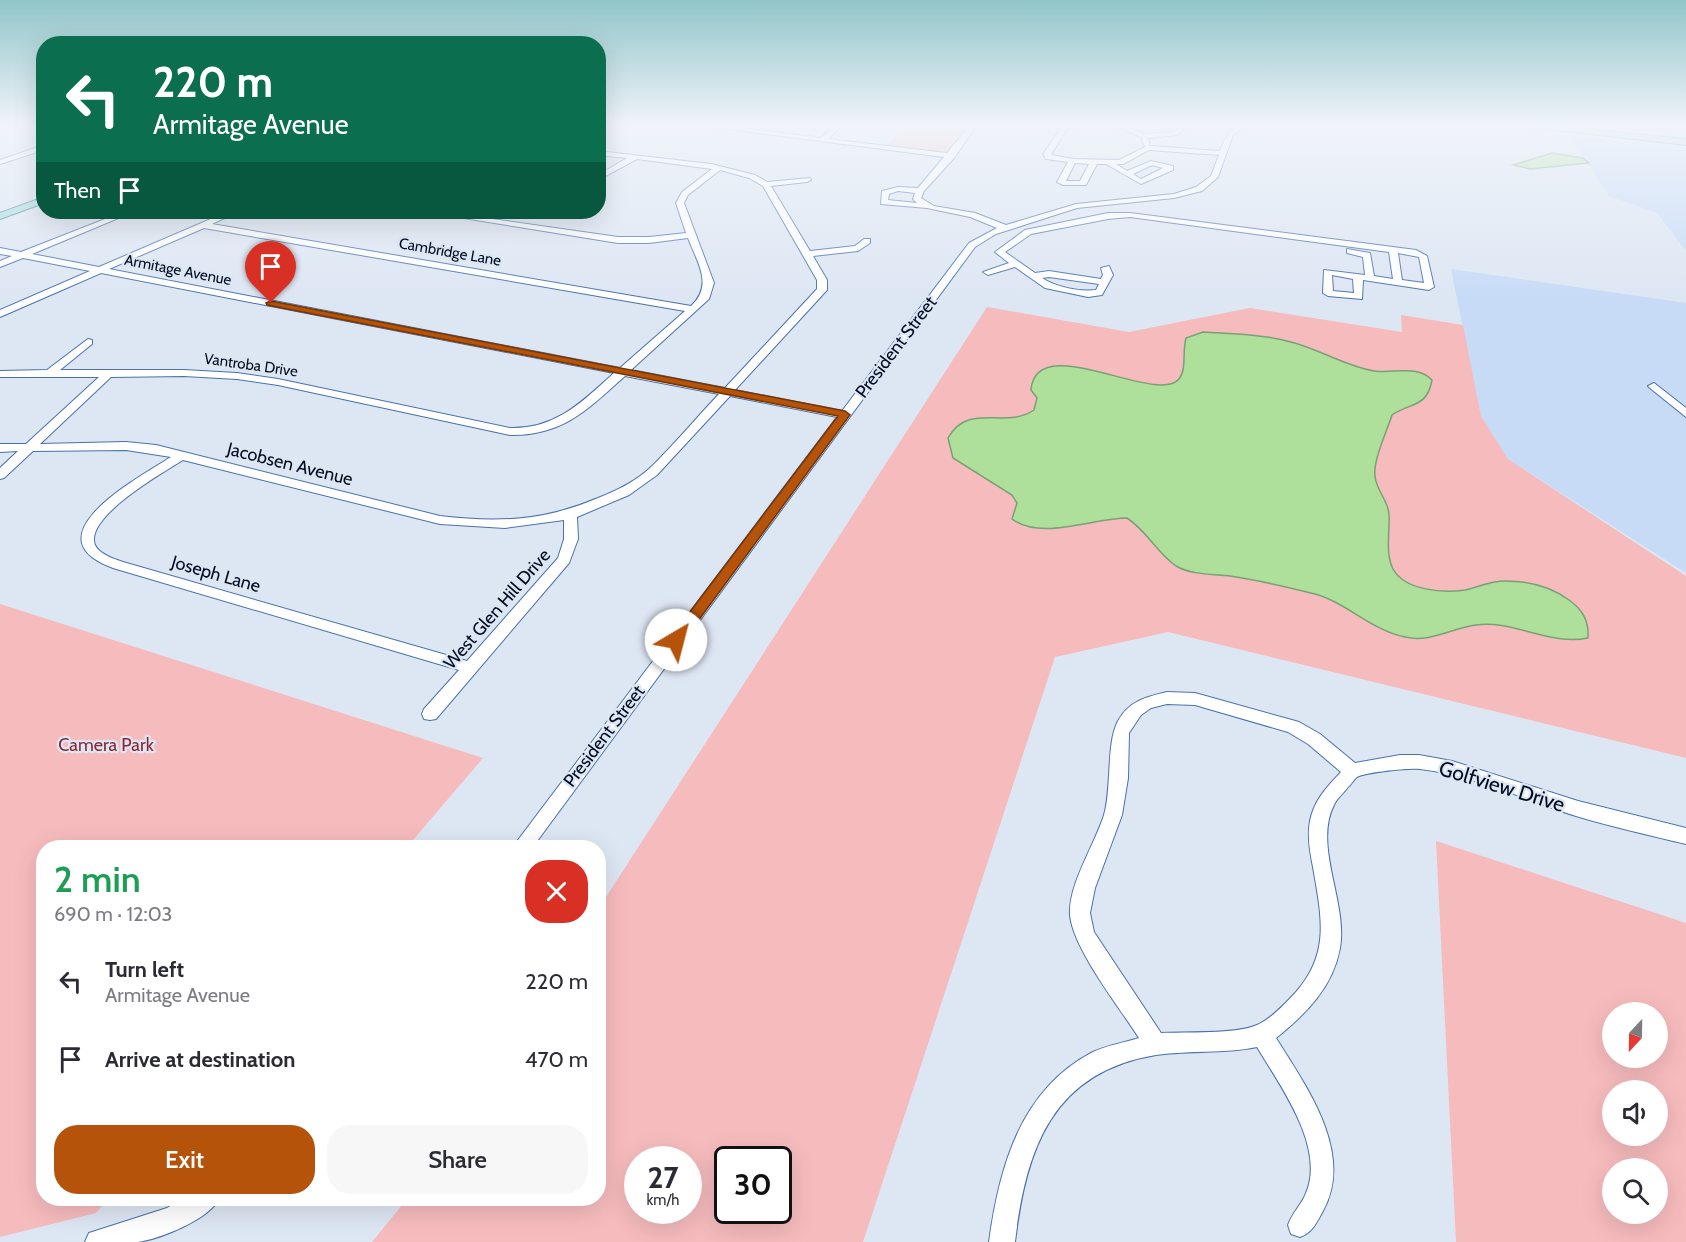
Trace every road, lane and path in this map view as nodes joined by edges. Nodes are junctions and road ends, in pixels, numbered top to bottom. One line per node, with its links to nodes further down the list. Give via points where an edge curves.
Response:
1 (700, 183): 20 (street, via 680,203)
2 (777, 183): 7 (street)
3 (927, 183): 8 (street)
4 (1063, 183): 5 (street)
5 (1083, 183)
6 (1209, 183): 11 (street, President Street, via 1174,196 1083,205)
7 (766, 184): 25 (street)
8 (920, 191): 10 (street, via 917,199); 10 (street, via 898,189 885,193 884,202)
9 (36, 203): 12 (main road)
10 (927, 207): 19 (street, via 972,215)
11 (1054, 212): 16 (street); 17 (street); 19 (street, President Street)
12 (0, 216)
13 (111, 219): 26 (street)
14 (216, 219): 18 (street)
15 (477, 219): 20 (street, via 618,240)
16 (1078, 221): 17 (street); 23 (street, via 1130,215)
17 (1068, 223): 28 (street, via 1022,234 999,252)
18 (202, 225): 30 (street); 35 (street, Cambridge Lane)
19 (1005, 228): 45 (street, President Street, via 984,235 972,245)
20 (690, 236): 35 (street, Vantroba Drive, via 709,283 704,299)
21 (1239, 236): 33 (street, via 1364,254 1368,257)
22 (867, 241): 25 (street, via 858,248)
23 (1394, 249): 34 (street); 34 (street, via 1423,256 1429,287)
24 (0, 251): 26 (street, Armitage Avenue)
25 (807, 254): 43 (street, via 822,280 820,294)
26 (21, 255): 27 (street); 30 (street, Armitage Avenue)
27 (0, 264)
28 (1016, 264): 29 (street, via 1032,276 1049,273 1104,282); 31 (street)
29 (1106, 268)
30 (100, 270): 36 (street); 38 (street, Armitage Avenue)
31 (988, 272)
32 (1358, 277): 33 (street)
33 (1370, 278): 34 (street)
34 (1398, 282)
35 (693, 309): 38 (street, Vantroba Drive)
36 (0, 314)
37 (88, 342): 41 (street)
38 (622, 372): 39 (street, Vantroba Drive, via 563,421 530,431 493,429 263,379 206,373); 43 (street, Armitage Avenue)
39 (109, 373): 41 (street, Vantroba Drive); 46 (street)
40 (0, 374): 41 (street, Vantroba Drive)
41 (49, 374)
42 (1654, 386): 44 (street)
43 (728, 392): 45 (street, Armitage Avenue); 50 (street, via 640,483)
44 (1686, 414)
45 (845, 415): 55 (street, President Street)
46 (31, 447): 47 (street, Jacobsen Avenue); 48 (street, Jacobsen Avenue, via 126,446); 49 (street)
47 (0, 448)
48 (182, 455): 50 (street, Jacobsen Avenue, via 454,522 512,525); 51 (street, Joseph Lane, via 97,516 87,534 92,551 118,565)
49 (0, 475)
50 (570, 515): 51 (street, West Glen Hill Drive, via 571,539 564,560)
51 (470, 668): 52 (street, West Glen Hill Drive)
52 (430, 714)
53 (1352, 771): 54 (street, Golfview Drive, via 1400,762 1452,768 1578,809); 56 (street, via 1326,800 1319,822 1319,850 1332,921 1323,971 1296,1008); 57 (street, via 1293,727 1195,699 1167,698 1146,703 1125,723 1113,815 1085,888 1080,913 1085,936)
54 (1686, 836)
55 (526, 840)
56 (1262, 1035): 57 (street); 59 (street, via 1303,1105 1317,1140 1322,1167 1318,1193)
57 (1156, 1044): 61 (street, via 1099,1061 1064,1085 1038,1116 1008,1195)
58 (194, 1206): 60 (street, via 173,1219)
59 (1300, 1225)
60 (98, 1242)
61 (1002, 1242)

